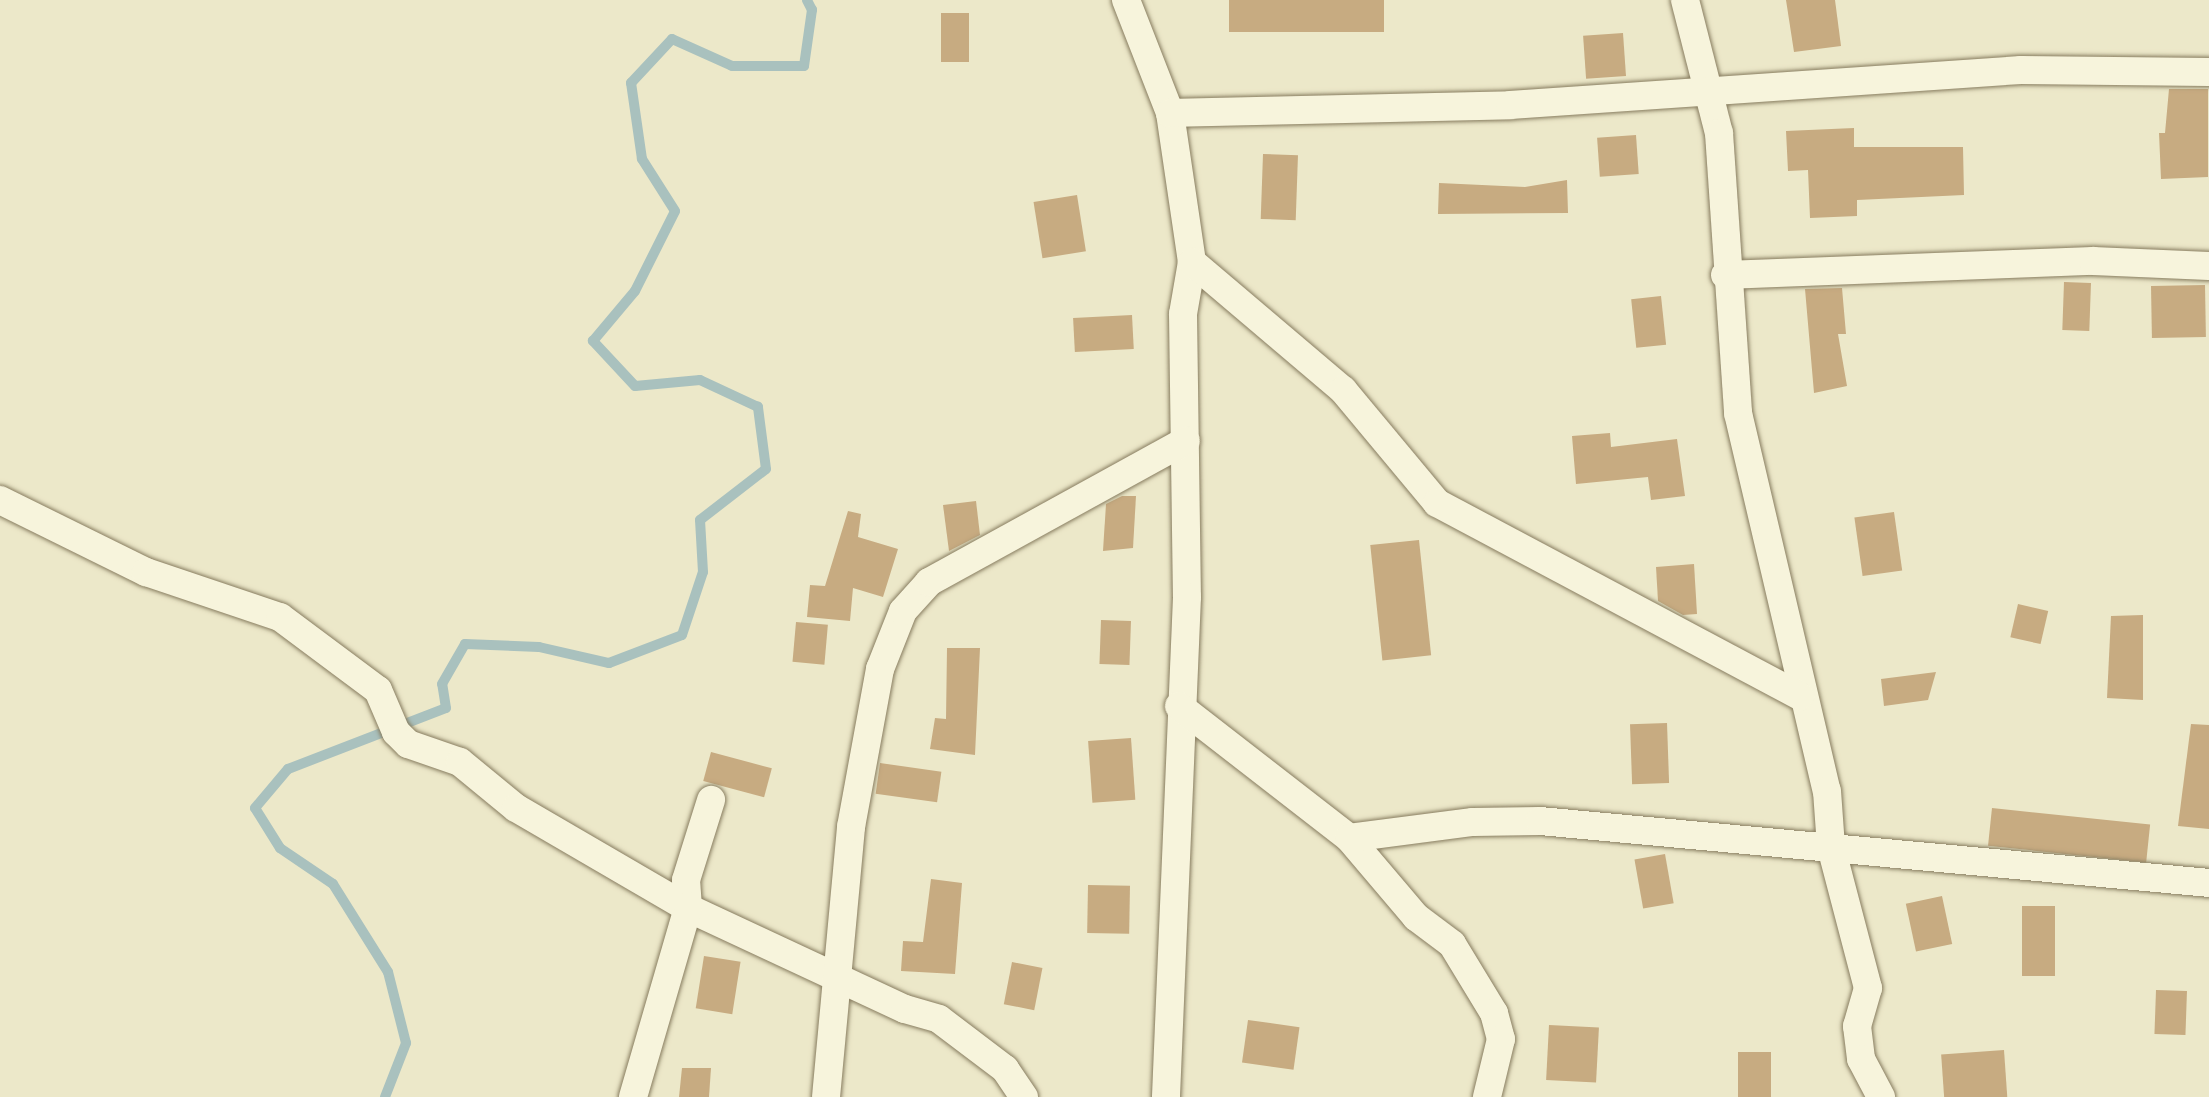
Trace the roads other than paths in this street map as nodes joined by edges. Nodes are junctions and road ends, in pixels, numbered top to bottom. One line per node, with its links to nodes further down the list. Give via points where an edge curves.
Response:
1 (1126, 0): 5 (street)
2 (1685, 0): 4 (street)
3 (2209, 72): 4 (street, via 2021,70)
4 (1711, 92): 5 (street, via 1412,109); 8 (street)
5 (1170, 113): 6 (street)
6 (1192, 262): 9 (street, via 1183,314); 11 (street, via 1343,390 1437,503)
7 (2209, 266): 8 (street, via 2093,261)
8 (1725, 275): 11 (street, via 1738,413)
9 (1186, 441): 12 (street, via 1187,597); 18 (street, via 929,582 903,611 880,669 851,827)
10 (0, 500): 17 (street, via 146,572 280,617 378,690 396,732 408,744 460,762 516,808)
11 (1800, 696): 15 (street, via 1827,791)
12 (1179, 706): 14 (street); 22 (street)
13 (711, 800): 17 (street, via 686,880)
14 (1349, 838): 15 (street, via 1473,822 1540,821); 23 (street, via 1416,917 1452,944 1494,1013 1501,1039)
15 (1831, 847): 16 (street); 24 (street, via 1868,988 1857,1026 1861,1059)
16 (2209, 883)
17 (688, 908): 18 (street); 19 (street)
18 (839, 974): 20 (street); 21 (street, via 967,1035 1005,1069)
19 (633, 1097)
20 (826, 1097)
21 (1024, 1097)
22 (1166, 1097)
23 (1487, 1097)
24 (1881, 1097)

